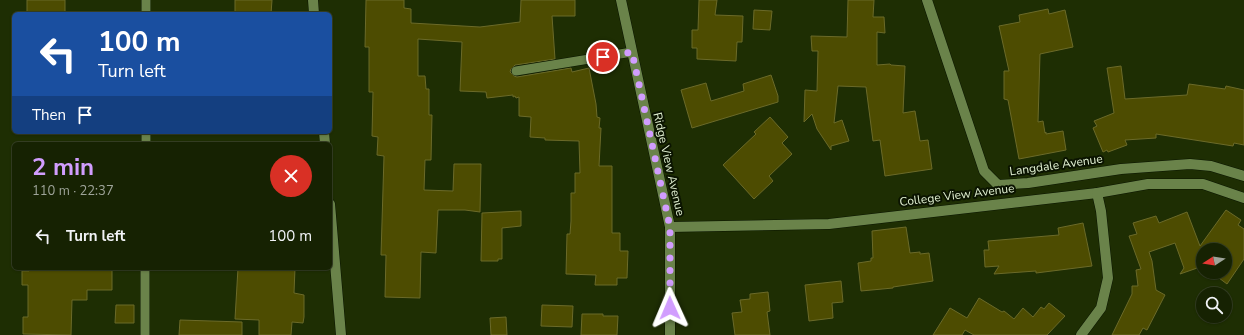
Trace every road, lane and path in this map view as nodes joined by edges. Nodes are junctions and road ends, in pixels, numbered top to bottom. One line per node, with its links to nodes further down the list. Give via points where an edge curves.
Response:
1 (146, 0): 5 (lane)
2 (313, 0): 6 (street)
3 (621, 0): 7 (street, Ridge View Avenue)
4 (927, 0): 9 (street, Langdale Avenue, via 984,171 998,185 1121,169 1190,164 1211,166)
5 (146, 12)
6 (314, 12)
7 (632, 52): 8 (lane); 12 (street, Ridge View Avenue)
8 (516, 71)
9 (1244, 176)
10 (1097, 193): 11 (street, College View Avenue, via 1148,184 1203,184); 12 (street, College View Avenue, via 829,224); 18 (street, via 1102,211 1108,278 1100,308)
11 (1244, 198)
12 (670, 227): 17 (street, Ridge View Avenue)
13 (332, 228): 16 (street)
14 (145, 270): 15 (lane)
15 (145, 335)
16 (341, 335)
17 (670, 335)
18 (1081, 335)

